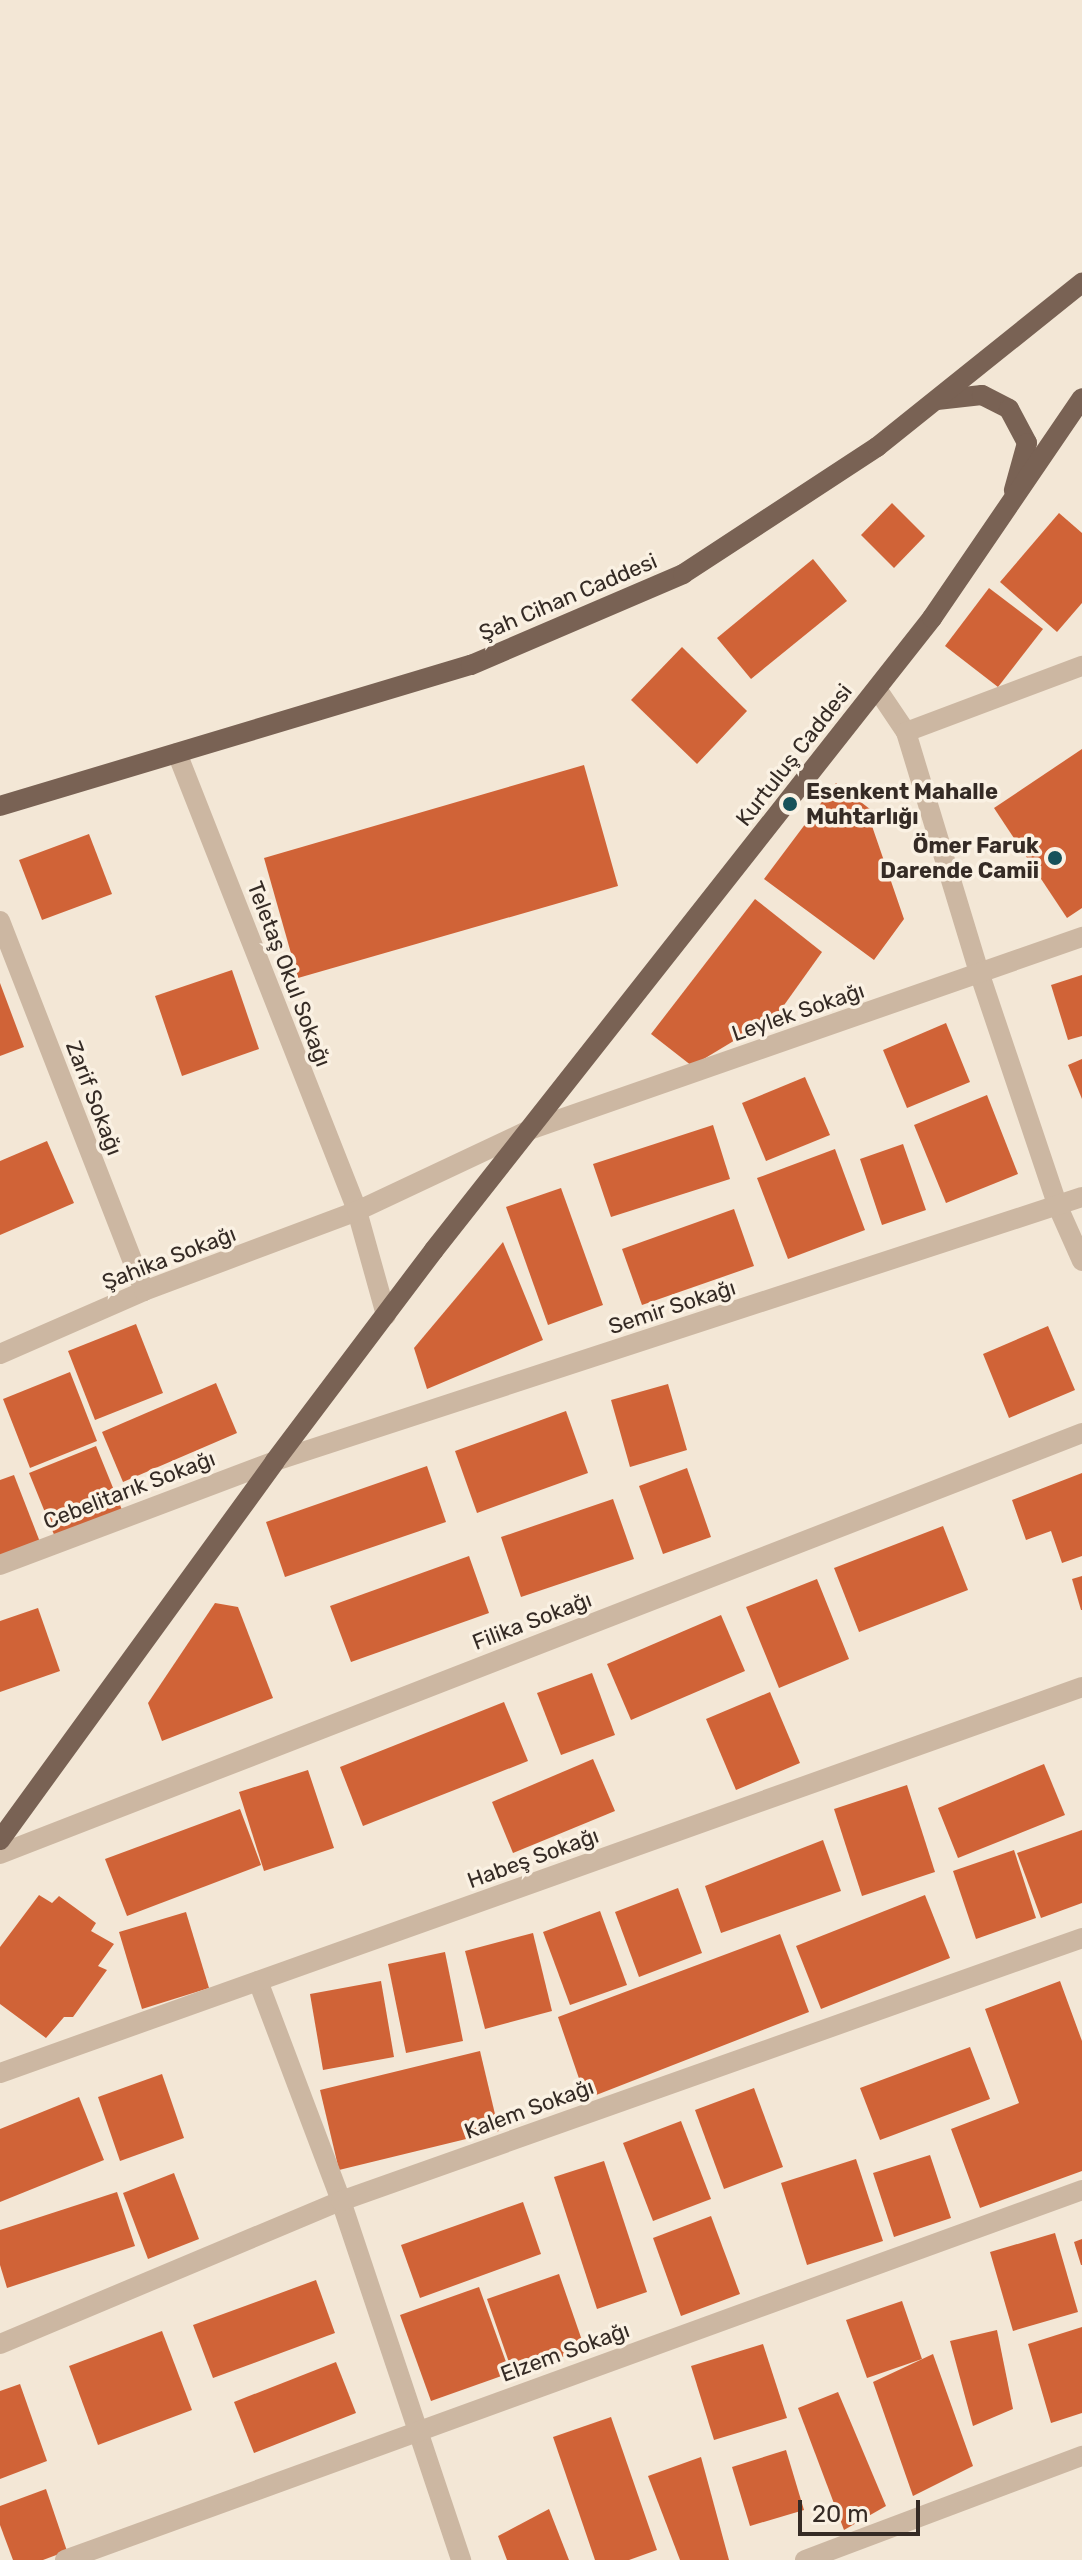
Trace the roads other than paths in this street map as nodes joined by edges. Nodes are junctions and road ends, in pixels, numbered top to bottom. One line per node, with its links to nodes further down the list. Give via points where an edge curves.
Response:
1 (1082, 283): 2 (main road, Şah Cihan Caddesi)
2 (937, 400): 4 (main road, via 982,395 1009,409 1027,443); 8 (main road, Şah Cihan Caddesi, via 877,447 683,574 471,665)
3 (1079, 406): 4 (main road, Kurtuluş Caddesi)
4 (1009, 505): 6 (main road, Kurtuluş Caddesi)
5 (1082, 666): 7 (street)
6 (877, 689): 7 (street); 13 (main road, Kurtuluş Caddesi)
7 (906, 732): 12 (street)
8 (177, 753): 9 (main road, Şah Cihan Caddesi); 16 (street, Teletaş Okul Sokağı)
9 (0, 806)
10 (0, 921): 18 (street, Zarif Sokağı)
11 (1082, 937): 12 (street, Leylek Sokağı)
12 (980, 975): 13 (street, Leylek Sokağı); 15 (street)
13 (529, 1130): 16 (street, Leylek Sokağı); 19 (main road, Kurtuluş Caddesi)
14 (1082, 1197): 15 (street, Semir Sokağı)
15 (1058, 1207): 17 (street); 22 (street, Semir Sokağı)
16 (357, 1211): 18 (street, Şahika Sokağı); 19 (street, Teletaş Okul Sokağı)
17 (1082, 1261)
18 (144, 1291): 20 (street, Şahika Sokağı)
19 (386, 1315): 22 (main road, Kurtuluş Caddesi)
20 (0, 1354)
21 (1082, 1433): 26 (street, Filika Sokağı)
22 (275, 1461): 23 (street, Cebelitarık Sokağı); 25 (main road, Kurtuluş Caddesi)
23 (0, 1565)
24 (1082, 1687): 28 (street, Habeş Sokağı)
25 (0, 1840)
26 (0, 1854)
27 (1082, 1938): 31 (street, Kalem Sokağı)
28 (258, 1981): 29 (street, Habeş Sokağı); 31 (street)
29 (0, 2073)
30 (1082, 2190): 33 (street, Elzem Sokağı)
31 (341, 2201): 32 (street, Kalem Sokağı); 33 (street)
32 (0, 2344)
33 (416, 2431): 35 (street, Elzem Sokağı); 36 (street)
34 (1082, 2456): 37 (street)
35 (65, 2560)
36 (461, 2560)
37 (805, 2560)

